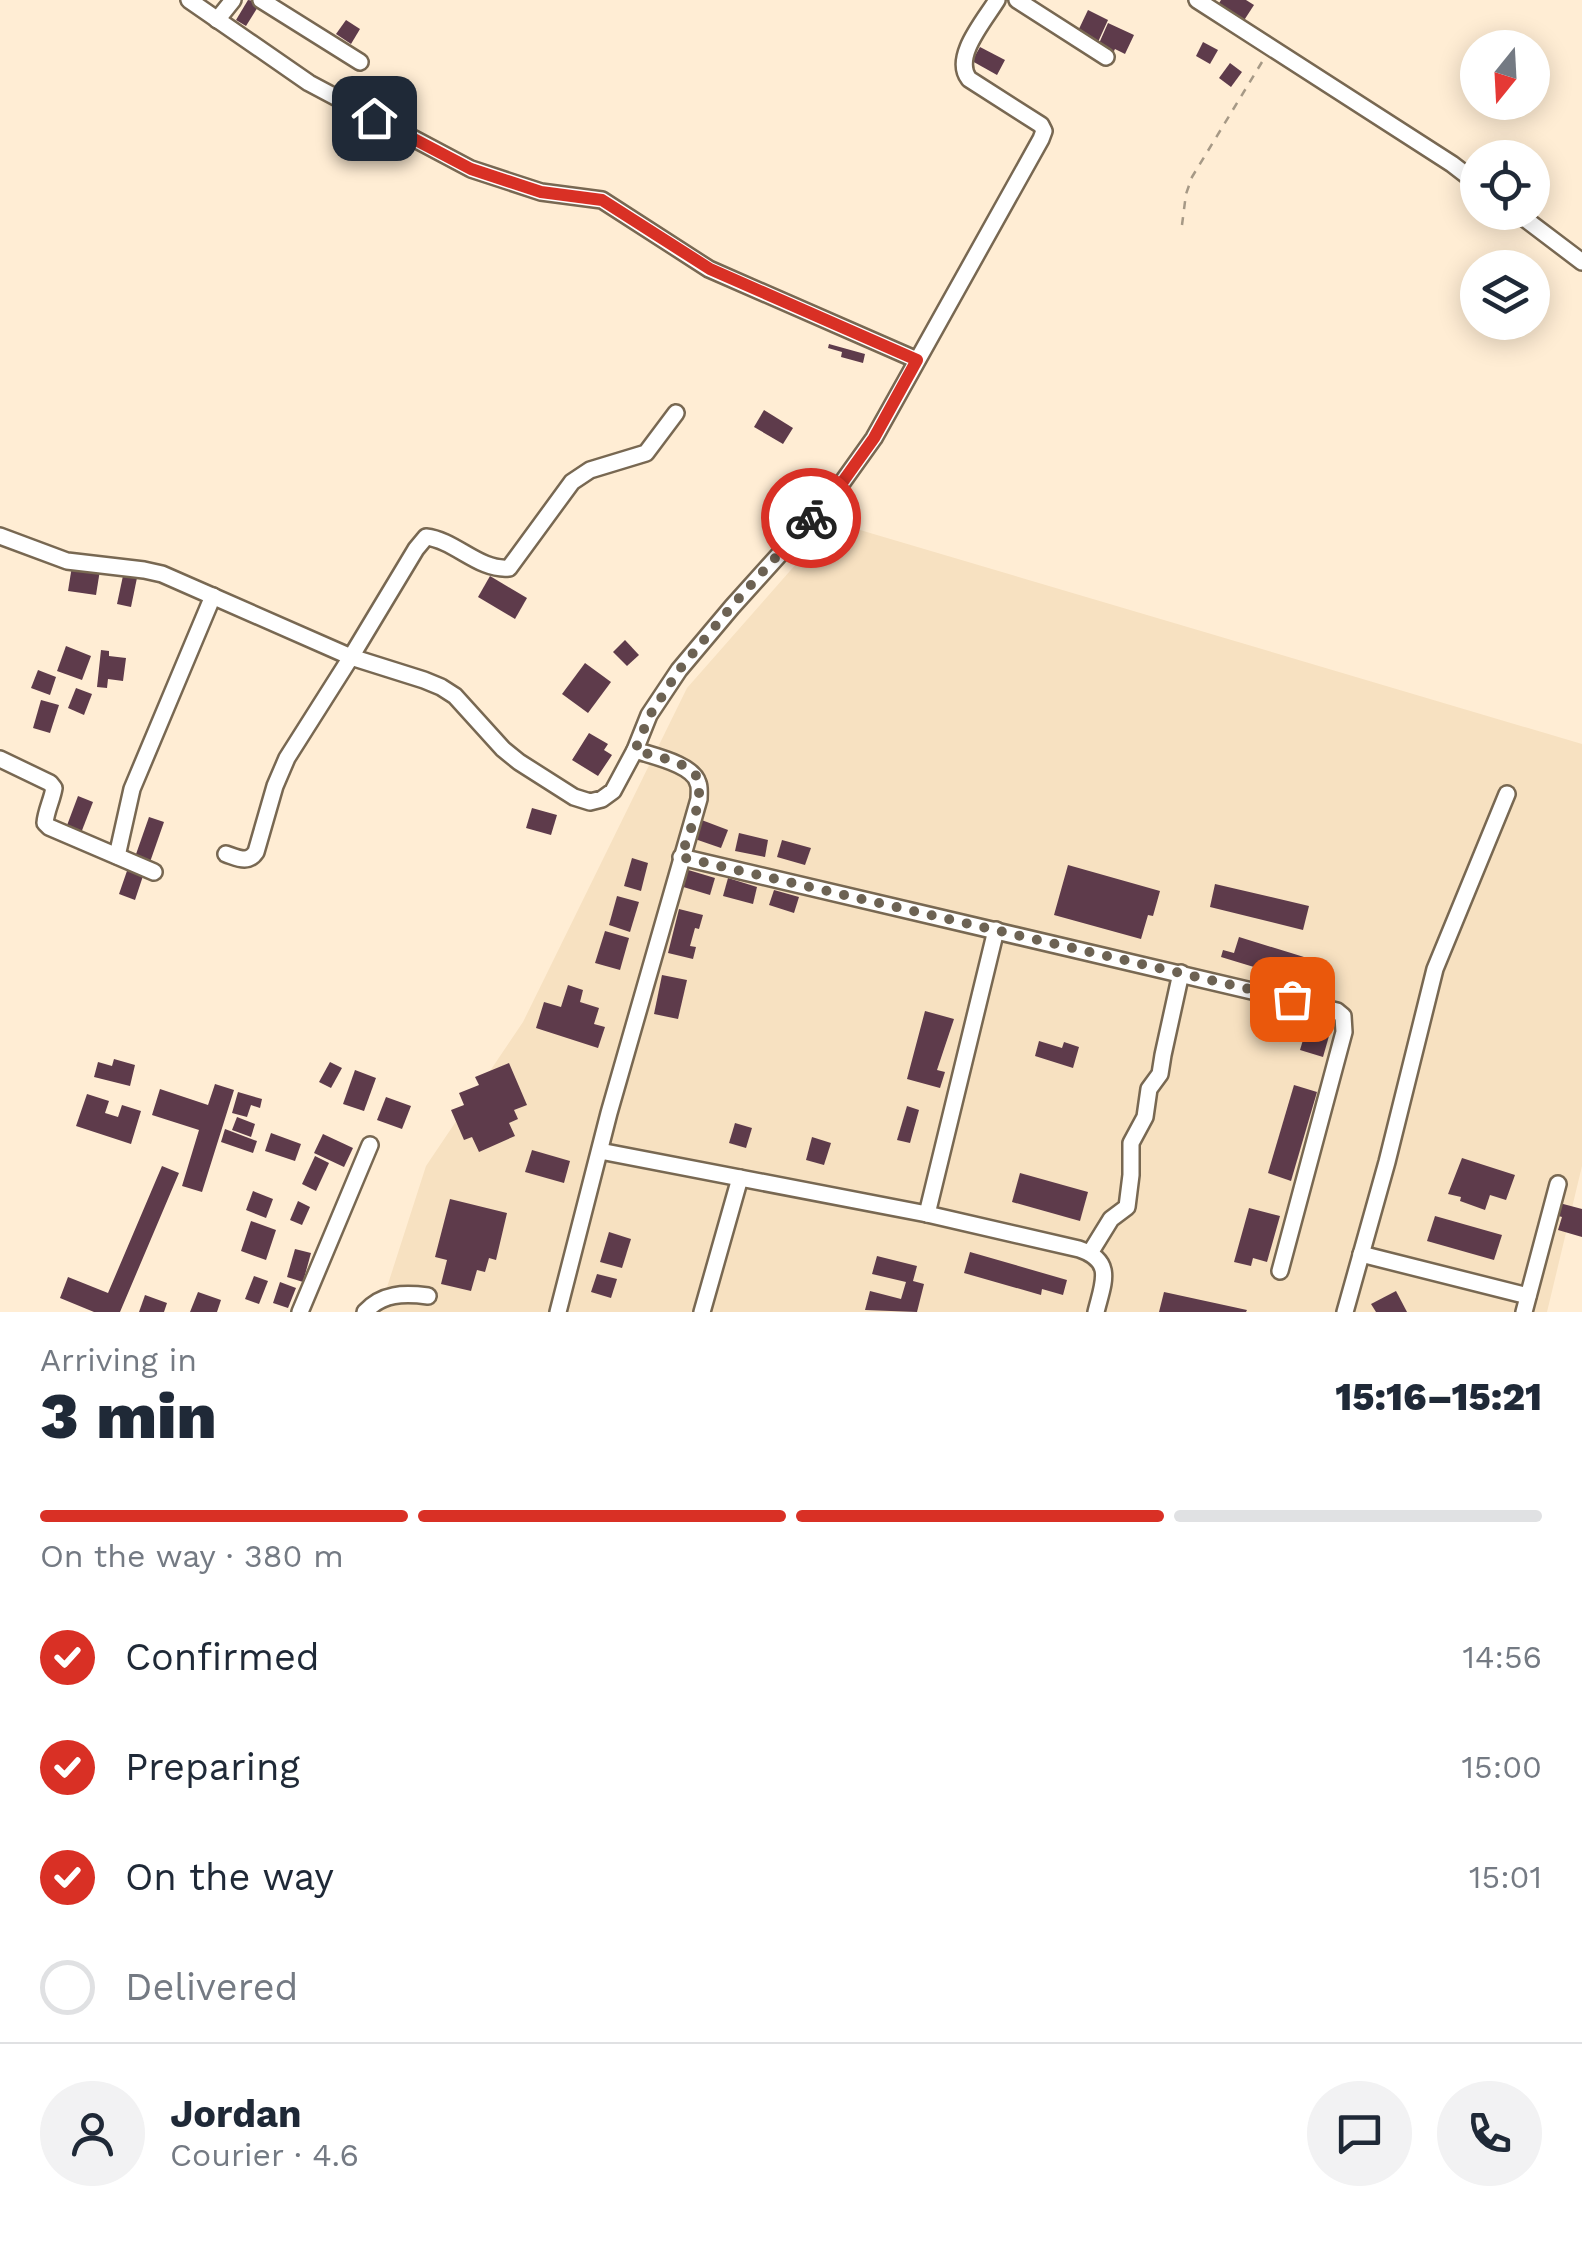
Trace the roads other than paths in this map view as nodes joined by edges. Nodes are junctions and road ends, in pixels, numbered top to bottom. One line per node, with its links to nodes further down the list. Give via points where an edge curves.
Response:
1 (189, 0): 7 (street)
2 (233, 0): 7 (street)
3 (260, 0): 9 (street)
4 (998, 0): 13 (street, via 967,50 964,72 1044,131)
5 (1018, 0): 8 (street)
6 (1198, 0): 10 (street)
7 (217, 20): 13 (street, via 309,83 471,169 541,192 602,200 710,269)
8 (1106, 57)
9 (360, 62)
10 (1460, 171)
11 (1540, 230): 12 (street)
12 (1582, 262)
13 (917, 360): 18 (street, via 834,494 679,670)
14 (676, 413): 17 (street, via 646,453 572,482 508,568 494,568 426,536)
15 (0, 536): 16 (street, via 66,561 162,574)
16 (214, 596): 17 (street); 22 (street, via 132,789)
17 (351, 657): 18 (street, via 441,687 511,755 574,798 590,802 613,791); 21 (street, via 287,758 256,852 246,860)
18 (635, 750): 23 (street, via 679,764 700,785)
19 (0, 759): 22 (street, via 54,788 49,827)
20 (1506, 794): 33 (street, via 1435,969)
21 (226, 854)
22 (117, 856): 24 (street)
23 (681, 857): 25 (street); 28 (street)
24 (154, 872)
25 (996, 930): 26 (street); 31 (street)
26 (1181, 973): 32 (street, via 1160,1074 1130,1143 1127,1207); 34 (street, via 1329,1007 1343,1016)
27 (370, 1146): 37 (street)
28 (600, 1151): 29 (street); 39 (street)
29 (740, 1178): 31 (street); 40 (street)
30 (1558, 1184): 36 (street)
31 (927, 1214): 32 (street)
32 (1090, 1253): 41 (street, via 1104,1268)
33 (1361, 1254): 36 (street); 42 (street)
34 (1280, 1271)
35 (428, 1296): 38 (street, via 386,1297)
36 (1526, 1304)
37 (300, 1312)
38 (366, 1312)
39 (558, 1312)
40 (702, 1312)
41 (1096, 1312)
42 (1345, 1312)

